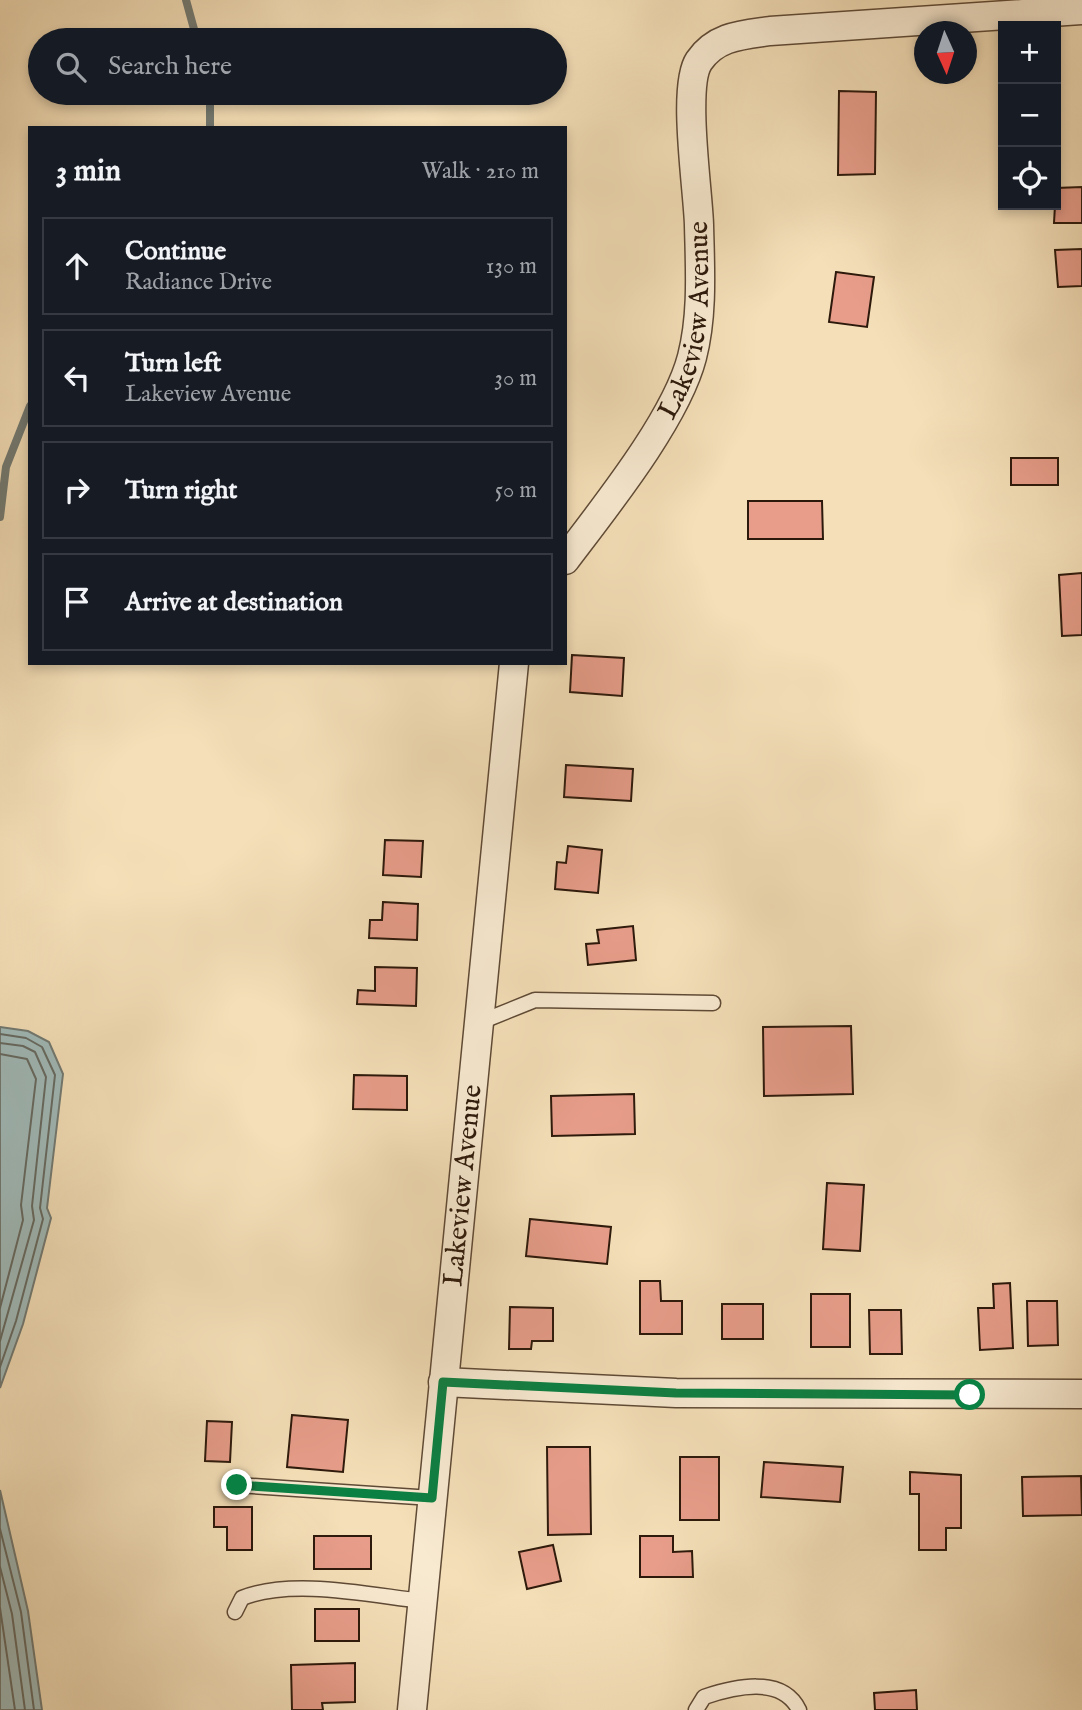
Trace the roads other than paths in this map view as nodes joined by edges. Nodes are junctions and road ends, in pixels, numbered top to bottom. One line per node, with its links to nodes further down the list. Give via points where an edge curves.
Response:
1 (1082, 10): 2 (street, Lakeview Avenue, via 770,31 727,38 708,49 696,64 691,96 699,223 699,321 691,360 671,410)
2 (567, 556)
3 (514, 665): 5 (street, Lakeview Avenue)
4 (713, 1003): 5 (lane, via 535,1000)
5 (478, 1023): 6 (street, Lakeview Avenue)
6 (443, 1382): 7 (street, via 676,1393); 9 (street, Lakeview Avenue)
7 (1082, 1394)
8 (237, 1485): 9 (lane)
9 (432, 1498): 10 (street, Lakeview Avenue)
10 (422, 1601): 11 (lane, via 264,1589 243,1598); 12 (street, Lakeview Avenue)
11 (235, 1612)
12 (412, 1710)
13 (696, 1710): 14 (lane, via 704,1697 737,1686 775,1689 793,1698)
14 (799, 1710)

